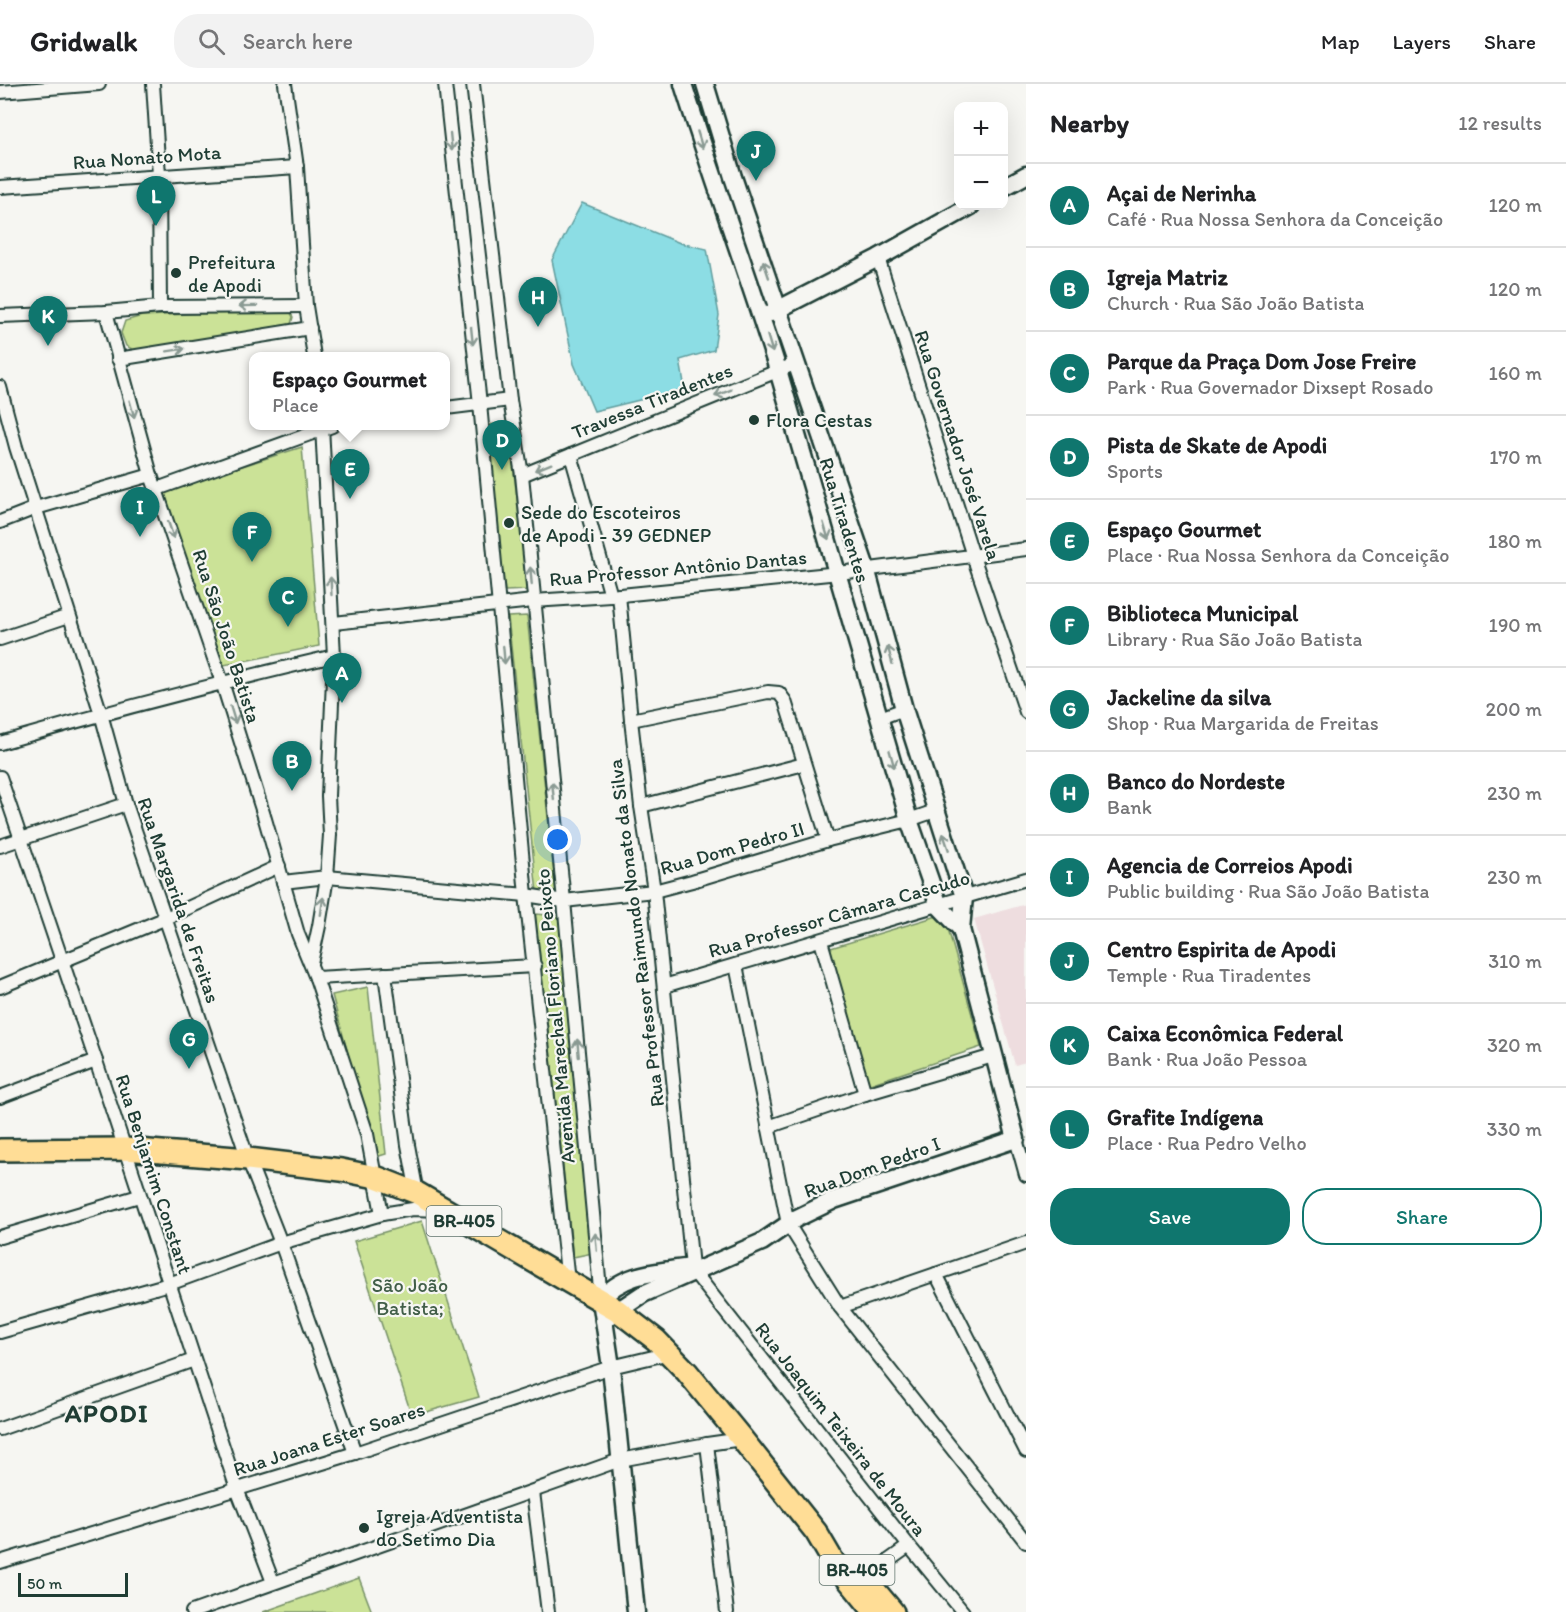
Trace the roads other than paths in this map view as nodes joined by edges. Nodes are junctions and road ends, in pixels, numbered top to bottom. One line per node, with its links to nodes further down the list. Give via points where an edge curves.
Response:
1 (91, 84): 2 (street); 9 (street)
2 (99, 84)
3 (153, 84): 12 (street)
4 (285, 84): 11 (street)
5 (445, 84): 33 (street, Avenida Marechal Floriano Peixoto, one-way to 33)
6 (473, 84): 32 (street, Avenida Marechal Floriano Peixoto)
7 (682, 84): 15 (street, Rua Tiradentes, one-way to 15)
8 (705, 84): 14 (street, Rua Tiradentes)
9 (32, 87): 10 (street)
10 (0, 92)
11 (297, 167): 12 (street, Rua Nonato Mota); 20 (street)
12 (159, 175): 17 (street, Rua Nonato Mota); 21 (street)
13 (1026, 175): 16 (street)
14 (734, 177): 15 (street); 22 (street, Rua Tiradentes, one-way to 14)
15 (713, 182): 25 (street, Rua Tiradentes)
16 (1008, 185)
17 (0, 187)
18 (964, 210): 19 (street)
19 (878, 258): 22 (street); 44 (street, Rua Governador José Varela)
20 (306, 306): 21 (street, one-way to 21); 26 (street)
21 (160, 307): 23 (street)
22 (780, 308): 25 (street); 29 (street, Rua Tiradentes)
23 (106, 312): 24 (street); 28 (street, Rua São João Batista)
24 (0, 316)
25 (761, 317): 30 (street, Rua Tiradentes, one-way to 30)
26 (310, 328): 27 (street); 28 (street, one-way to 26)
27 (313, 352)
28 (118, 359): 38 (street, Rua São João Batista, one-way to 38)
29 (797, 363): 30 (street, Travessa Tiradentes); 45 (street, Rua Tiradentes)
30 (778, 370): 37 (street, Travessa Tiradentes, one-way to 37); 46 (street, Rua Tiradentes, one-way to 46)
31 (0, 387): 41 (street, Rua Margarida de Freitas)
32 (510, 400): 33 (street); 39 (street, Avenida Marechal Floriano Peixoto)
33 (480, 404): 34 (street); 49 (street, Avenida Marechal Floriano Peixoto)
34 (450, 408)
35 (317, 430): 40 (street)
36 (325, 430): 51 (street, one-way to 36)
37 (571, 455): 39 (street, Travessa Tiradentes, one-way to 39); 47 (street, Rua Professor Raimundo Nonato da Silva)
38 (151, 475): 40 (street, Rua São João Batista); 41 (street)
39 (522, 475): 48 (street, Avenida Marechal Floriano Peixoto, one-way to 39)
40 (157, 489): 54 (street, Rua São João Batista, one-way to 54)
41 (36, 508): 42 (street); 50 (street, Rua Margarida de Freitas)
42 (0, 522)
43 (1026, 549): 44 (street, Rua Professor Antônio Dantas)
44 (973, 556): 45 (street, Rua Professor Antônio Dantas); 56 (street, Rua Governador José Varela)
45 (866, 568): 46 (street, Rua Professor Antônio Dantas); 55 (street, Rua Tiradentes, one-way to 45)
46 (838, 573): 47 (street, Rua Professor Antônio Dantas); 58 (street, Rua Tiradentes)
47 (615, 596): 48 (street, Rua Professor Antônio Dantas); 59 (street, Rua Professor Raimundo Nonato da Silva)
48 (533, 601): 49 (street, Rua Professor Antônio Dantas); 77 (street, Avenida Marechal Floriano Peixoto, one-way to 48)
49 (499, 606): 51 (street, Rua Professor Antônio Dantas); 75 (street, Avenida Marechal Floriano Peixoto, one-way to 75)
50 (69, 616): 52 (street); 57 (street, Rua Margarida de Freitas)
51 (334, 623): 53 (street)
52 (0, 639)
53 (334, 656): 54 (street); 71 (street)
54 (222, 682): 57 (street); 70 (street, Rua São João Batista, one-way to 70)
55 (904, 709): 58 (street); 65 (street, Rua Tiradentes)
56 (1026, 712)
57 (100, 714): 60 (street); 63 (street, Rua Margarida de Freitas)
58 (880, 718): 66 (street, Rua Tiradentes, one-way to 66)
59 (631, 720): 61 (street, via 768,692 781,695); 64 (street, Rua Professor Raimundo Nonato da Silva)
60 (0, 743)
61 (804, 764): 64 (street); 68 (street)
62 (0, 777): 67 (street, Rua Benjamim Constant)
63 (126, 804): 67 (street); 79 (street, Rua Margarida de Freitas)
64 (641, 806): 74 (street, Rua Professor Raimundo Nonato da Silva)
65 (935, 811): 66 (street, Rua Dom Pedro II); 76 (street, Rua Tiradentes, one-way to 65)
66 (909, 820): 68 (street, Rua Dom Pedro II); 78 (street, Rua Tiradentes)
67 (21, 840): 69 (street); 82 (street, Rua Benjamim Constant)
68 (828, 840): 74 (street, Rua Dom Pedro II)
69 (0, 846)
70 (279, 866): 73 (street, Rua São João Batista); 79 (street)
71 (327, 877): 73 (street, Rua Dom Pedro II); 75 (street, Rua Dom Pedro II); 83 (street, one-way to 71)
72 (1026, 879): 76 (street, Rua Professor Câmara Cascudo)
73 (283, 882): 83 (street, Rua São João Batista)
74 (654, 891): 77 (street, Rua Dom Pedro II); 88 (street, Rua Professor Raimundo Nonato da Silva)
75 (526, 895): 77 (street, Rua Dom Pedro II); 85 (street, Avenida Marechal Floriano Peixoto)
76 (964, 897): 78 (street, Rua Professor Câmara Cascudo); 80 (street, Rua Tiradentes)
77 (564, 900): 114 (street, Avenida Marechal Floriano Peixoto, one-way to 77)
78 (939, 906): 80 (street, Rua Tiradentes); 81 (street, Rua Professor Câmara Cascudo)
79 (164, 920): 82 (street); 98 (street, Rua Margarida de Freitas)
80 (961, 929): 90 (street, Rua Tiradentes)
81 (821, 940): 84 (street, Rua Professor Câmara Cascudo); 92 (street)
82 (61, 961): 89 (street); 91 (street, Rua Benjamim Constant)
83 (311, 963): 87 (street, Rua São João Batista)
84 (736, 965): 88 (street, Rua Professor Câmara Cascudo); 94 (street)
85 (535, 966): 86 (street); 111 (street, Avenida Marechal Floriano Peixoto)
86 (385, 974): 87 (street); 101 (street)
87 (316, 978): 100 (street, Rua São João Batista, via 367,1134)
88 (664, 986): 109 (street, Rua Professor Raimundo Nonato da Silva)
89 (0, 987)
90 (993, 1056): 92 (street); 95 (street, Rua Tiradentes)
91 (96, 1061): 93 (street); 96 (street, Rua Benjamim Constant)
92 (865, 1094): 94 (street)
93 (0, 1097)
94 (768, 1127): 105 (street)
95 (1017, 1139): 99 (street, Rua Tiradentes); 105 (street, Rua Dom Pedro I, via 834,1200)
96 (125, 1149): 97 (highway, BR-405); 98 (highway, BR-405); 102 (street, Rua Benjamim Constant)
97 (1, 1150)
98 (248, 1159): 100 (highway, BR-405); 107 (street, Rua Margarida de Freitas)
99 (1026, 1175)
100 (376, 1177): 101 (highway, BR-405); 104 (street, Rua São João Batista)
101 (417, 1193): 103 (highway, BR-405)
102 (139, 1196): 106 (street); 112 (street, Rua Benjamim Constant)
103 (446, 1211): 104 (street, via 413,1209); 111 (highway, BR-405)
104 (382, 1214): 107 (street)
105 (788, 1224): 109 (street, Rua Dom Pedro I, via 741,1253); 113 (street)
106 (0, 1237)
107 (281, 1243): 112 (street); 123 (street, Rua Margarida de Freitas)
108 (1026, 1243): 110 (street)
109 (694, 1270): 114 (street, Rua Dom Pedro I, via 632,1278 612,1288); 128 (street, Rua Joaquim Teixeira de Moura)
110 (936, 1274): 113 (street); 122 (street)
111 (568, 1282): 114 (highway, BR-405)
112 (169, 1284): 115 (street); 117 (street, Rua Benjamim Constant)
113 (840, 1307): 127 (street)
114 (607, 1310): 116 (highway, BR-405, via 645,1330); 118 (street)
115 (0, 1332)
116 (670, 1353): 118 (street, Rua Joana Ester Soares); 120 (highway, BR-405)
117 (194, 1360): 119 (street); 125 (street, Rua Benjamim Constant)
118 (611, 1367): 123 (street, Rua Joana Ester Soares); 124 (street)
119 (0, 1429)
120 (742, 1439): 121 (street); 131 (highway, BR-405, via 816,1532 833,1561)
121 (707, 1444): 124 (street); 135 (street)
122 (1026, 1451)
123 (355, 1453): 125 (street, Rua Joana Ester Soares)
124 (620, 1460): 126 (street); 134 (street)
125 (237, 1489): 129 (street, Rua Joana Ester Soares); 130 (street, Rua Benjamim Constant)
126 (533, 1492): 130 (street); 133 (street)
127 (1026, 1542)
128 (909, 1546): 131 (street); 138 (street, Rua Joaquim Teixeira de Moura)
129 (0, 1562)
130 (273, 1582): 132 (street)
131 (859, 1582): 136 (highway, BR-405); 137 (highway, BR-405)
132 (192, 1612)
133 (548, 1612)
134 (636, 1612)
135 (727, 1612)
136 (875, 1612)
137 (893, 1612)
138 (963, 1612)

